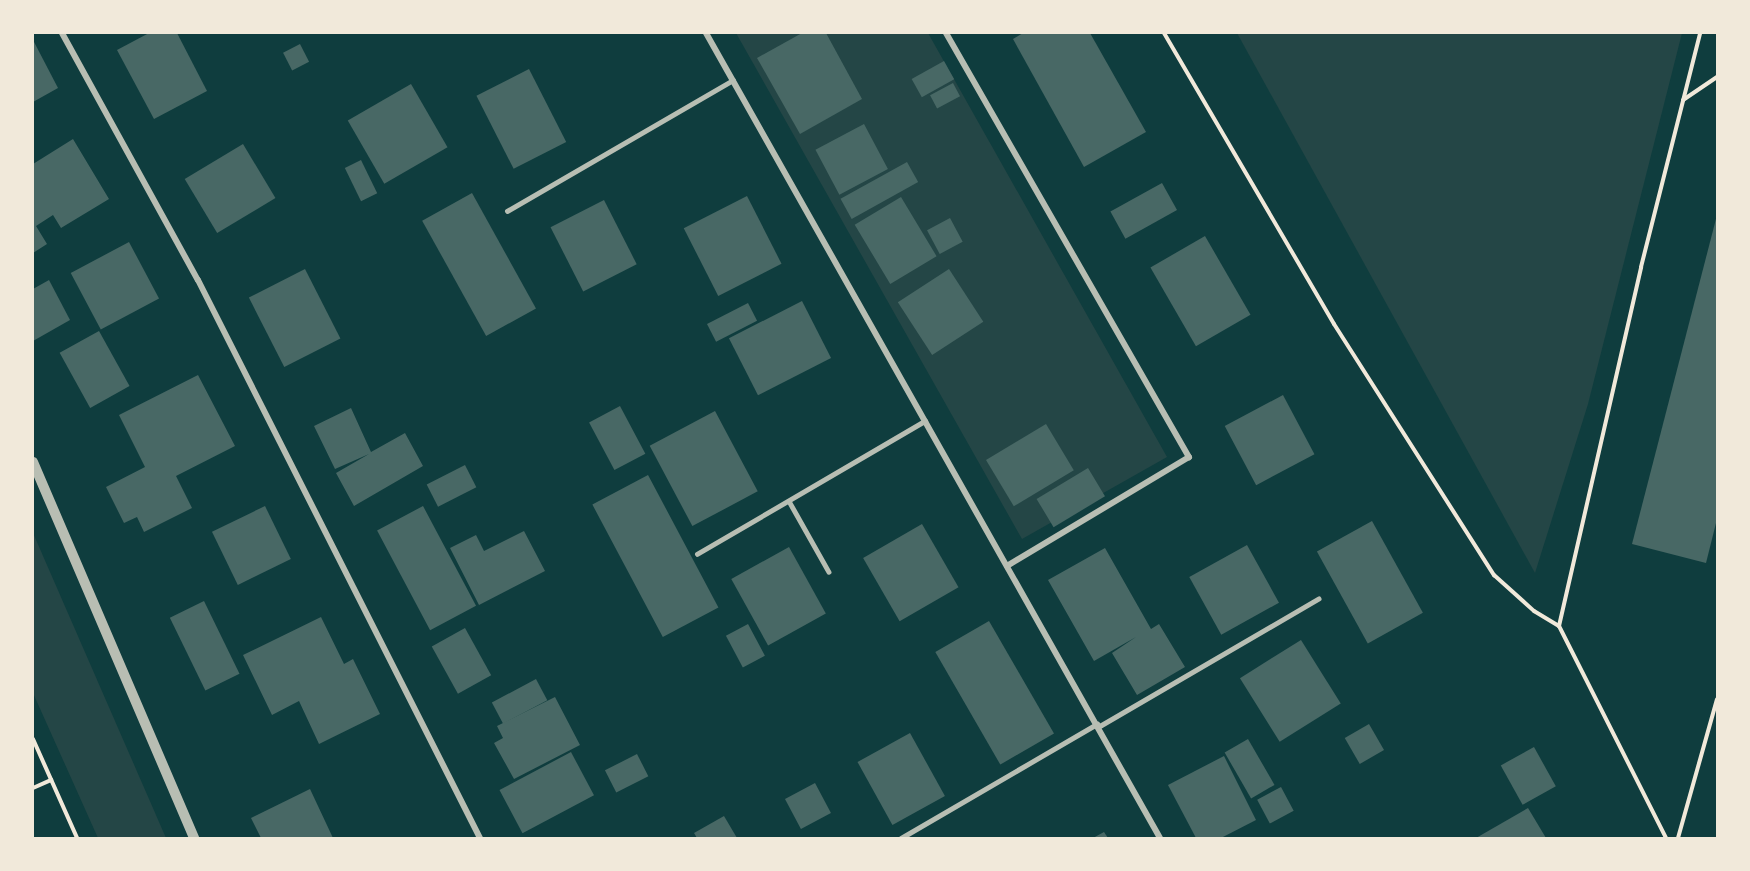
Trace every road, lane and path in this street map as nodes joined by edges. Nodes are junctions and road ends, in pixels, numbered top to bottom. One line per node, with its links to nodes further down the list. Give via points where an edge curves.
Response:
1 (62, 33): 25 (street, via 198,280)
2 (706, 33): 7 (street)
3 (946, 33): 14 (street, via 1188,457)
4 (1164, 33): 17 (path, via 1334,324 1494,575 1534,611)
5 (1700, 33): 8 (path)
6 (1717, 77): 8 (path)
7 (733, 80): 9 (lane); 10 (street)
8 (1683, 100): 17 (path)
9 (507, 211)
10 (925, 421): 12 (lane); 14 (street)
11 (33, 462): 24 (street)
12 (789, 501): 13 (lane); 15 (lane)
13 (697, 554)
14 (1007, 566): 19 (street)
15 (829, 572)
16 (1318, 599): 19 (lane)
17 (1559, 626): 28 (path)
18 (1717, 699): 29 (path)
19 (1097, 725): 26 (lane); 27 (street)
20 (33, 739): 21 (path)
21 (51, 780): 22 (path); 23 (path)
22 (33, 788)
23 (77, 838)
24 (194, 838)
25 (480, 838)
26 (901, 838)
27 (1160, 838)
28 (1666, 838)
29 (1678, 838)

